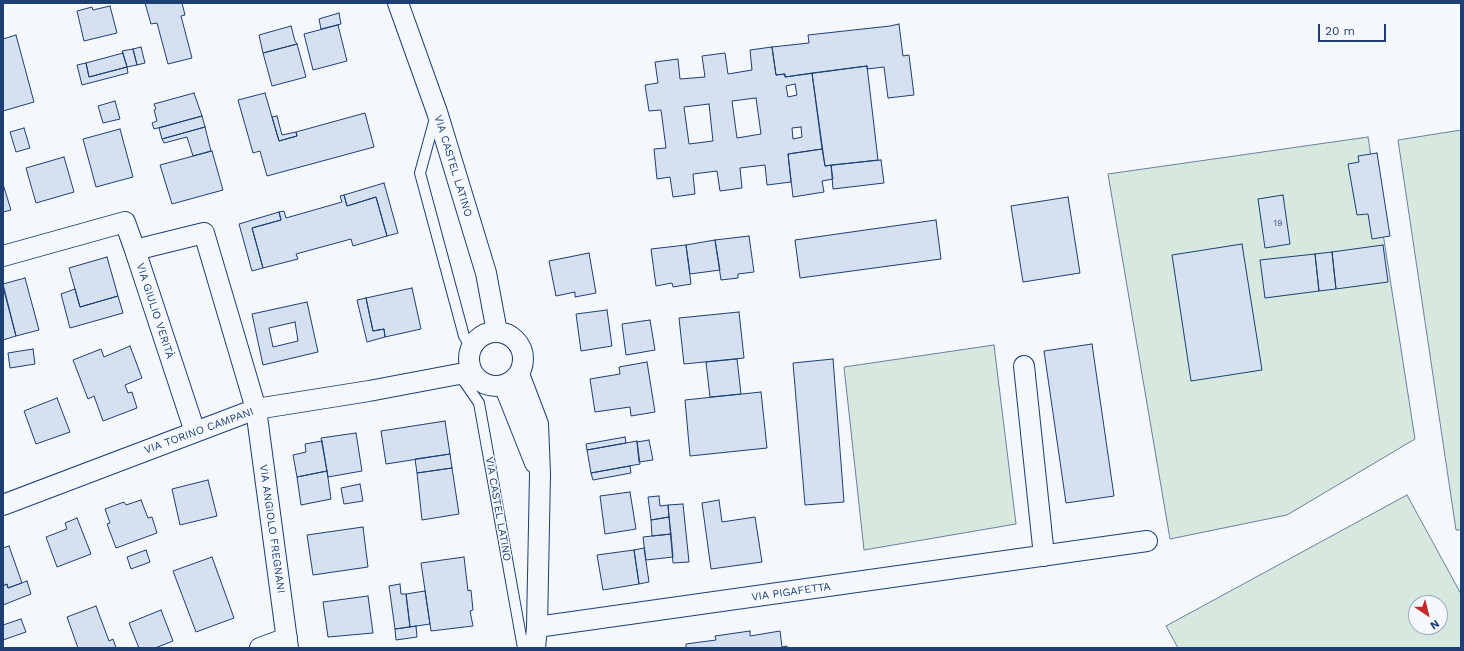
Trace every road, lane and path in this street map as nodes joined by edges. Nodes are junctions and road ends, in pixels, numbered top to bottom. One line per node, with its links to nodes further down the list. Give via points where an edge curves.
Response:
1 (398, 3): 2 (street, VIA CASTEL LATINO)
2 (437, 112): 5 (street, VIA CASTEL LATINO, via 486,273); 6 (lane, via 420,173 464,336)
3 (135, 250): 4 (street, via 125,222); 10 (street, VIA GIULIO VERITÀ, via 204,232); 11 (street, VIA GIULIO VERITÀ)
4 (3, 256)
5 (498, 332): 6 (street, via 482,336); 9 (street, via 514,339 520,347 522,365)
6 (471, 348): 8 (street, via 471,369)
7 (1024, 366): 14 (street)
8 (467, 375): 9 (street, via 496,386); 10 (street, VIA TORINO CAMPANI); 18 (lane, VIA CASTEL LATINO, via 479,403)
9 (511, 379): 15 (street, via 540,474)
10 (256, 410): 11 (street, VIA TORINO CAMPANI); 16 (street, VIA ANGIOLO FREGNANI)
11 (195, 432): 12 (street, VIA TORINO CAMPANI)
12 (3, 505)
13 (1147, 541): 14 (street, VIA PIGAFETTA)
14 (1044, 556): 15 (street, VIA PIGAFETTA)
15 (537, 627): 19 (street)
16 (288, 643): 17 (street)
17 (260, 648)
18 (523, 648)
19 (534, 648)

